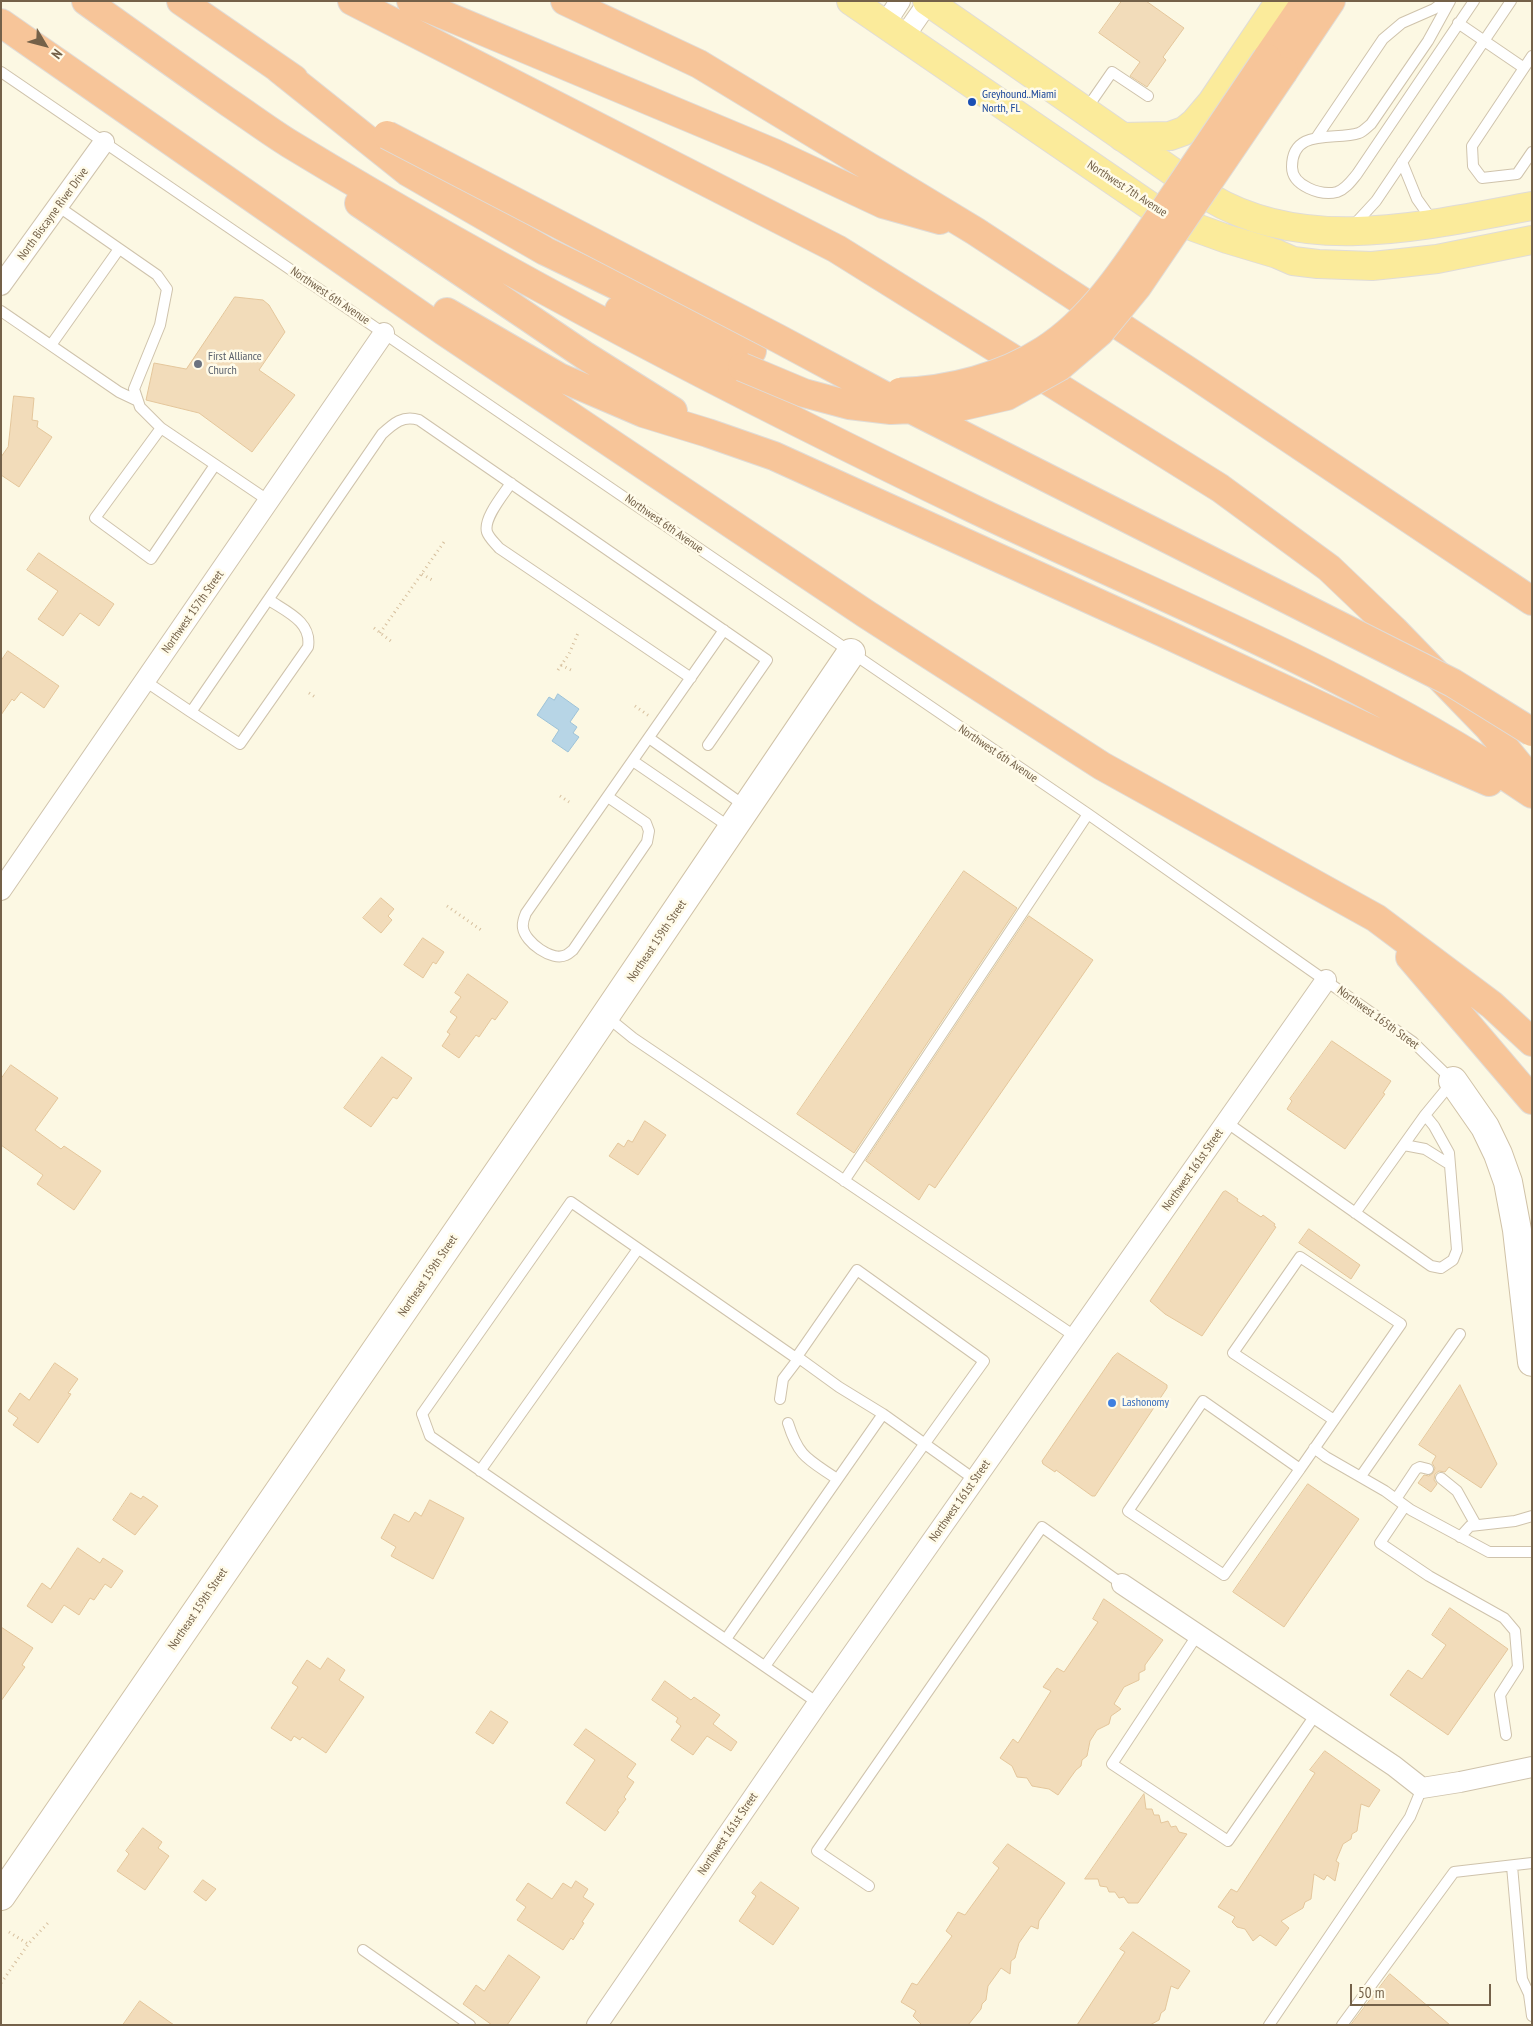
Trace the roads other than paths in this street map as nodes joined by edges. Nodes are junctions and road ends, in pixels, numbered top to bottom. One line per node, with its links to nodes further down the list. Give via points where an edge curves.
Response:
1 (68, 1): 49 (highway, via 273,146 584,355)
2 (86, 1): 46 (highway, via 287,142 420,220)
3 (180, 1): 24 (highway)
4 (352, 1): 64 (highway, via 837,249 1220,488 1329,568 1488,727)
5 (412, 1): 37 (highway, via 774,153 884,204)
6 (565, 1): 37 (highway, via 699,64)
7 (851, 1): 19 (main road, Northwest 7th Avenue)
8 (900, 1): 19 (street)
9 (1280, 1): 29 (main road, via 1195,122 1170,136)
10 (1306, 1): 22 (highway)
11 (1331, 1): 22 (highway)
12 (1445, 1): 30 (lane, via 1402,23 1383,39)
13 (1450, 1): 30 (lane, via 1428,41 1371,124 1356,134)
14 (1474, 1): 18 (lane)
15 (1511, 1): 20 (lane)
16 (928, 2): 19 (street); 28 (main road)
17 (1, 23): 27 (highway)
18 (1458, 23): 20 (lane); 30 (lane, via 1357,174 1337,192 1321,192 1295,179 1293,156 1301,143)
19 (894, 31): 39 (main road, Northwest 7th Avenue, via 1156,210)
20 (1484, 41): 23 (lane); 33 (lane)
21 (1532, 56): 23 (lane)
22 (1276, 65): 46 (highway, bridge, via 1084,318 1044,350 999,373 944,388 902,392 846,394)
23 (1524, 68): 32 (lane, via 1472,146 1473,166 1482,178 1517,174)
24 (279, 69): 46 (highway, via 408,172); 60 (highway, bridge, via 387,135 898,403 1453,683)
25 (1, 72): 31 (lane, Northwest 6th Avenue)
26 (1148, 96): 28 (lane, via 1112,72)
27 (115, 102): 49 (highway, via 150,113 317,230 467,325 559,377 643,413); 71 (highway, via 453,337 866,614 1102,766)
28 (1085, 112): 29 (main road)
29 (1122, 137): 38 (main road, via 1224,206 1263,221 1292,227)
30 (1316, 138)
31 (104, 142): 35 (street, North Biscayne River Drive); 44 (lane, Northwest 6th Avenue)
32 (1532, 152)
33 (1402, 162): 36 (lane, via 1416,199); 38 (lane, via 1376,201)
34 (1529, 204): 36 (main road)
35 (59, 207): 41 (lane); 42 (street, North Biscayne River Drive)
36 (1434, 223): 38 (main road, via 1387,230)
37 (975, 231): 54 (highway)
38 (1348, 231): 39 (main road, via 1328,247 1316,250 1238,232)
39 (1227, 239): 40 (main road, Northwest 7th Avenue, via 1293,262 1345,266 1428,260)
40 (1532, 240)
41 (119, 249): 45 (lane); 47 (lane, via 157,275 167,289 160,325 134,389)
42 (1, 285)
43 (1, 311): 45 (lane)
44 (384, 333): 52 (street, Northwest 157th Street); 56 (lane, Northwest 6th Avenue)
45 (51, 345): 47 (lane, via 119,392)
46 (742, 369): 65 (highway, via 979,511 1336,678 1417,722)
47 (138, 401): 48 (lane)
48 (161, 428): 50 (lane); 50 (lane, via 95,518 151,559)
49 (708, 433): 67 (highway, via 792,465 1164,632 1411,748)
50 (215, 465): 52 (lane)
51 (511, 483): 53 (lane, via 419,420 402,419 382,434); 55 (lane); 57 (lane, via 486,523 492,541)
52 (270, 502): 58 (street, Northwest 157th Street)
53 (270, 600): 59 (lane); 59 (lane, via 305,626 309,641 306,652 240,744)
54 (1532, 601)
55 (724, 630): 57 (lane); 62 (lane, via 767,660)
56 (851, 653): 68 (lane, Northwest 6th Avenue); 69 (street, Northeast 159th Street)
57 (691, 678): 61 (lane)
58 (145, 681): 59 (lane); 70 (street, Northwest 157th Street)
59 (191, 712)
60 (1532, 732)
61 (649, 738): 63 (lane); 69 (lane)
62 (708, 745)
63 (633, 761): 66 (lane); 69 (lane)
64 (1532, 781)
65 (1532, 794)
66 (608, 797): 66 (lane, via 526,913 523,921 526,936 549,954 566,956 572,950 647,842 649,831 646,824)
67 (1532, 800)
68 (1088, 814): 72 (lane, Northwest 6th Avenue); 81 (lane)
69 (740, 819): 73 (street, Northeast 159th Street)
70 (1, 890)
71 (1376, 918): 74 (highway, via 1492,1005); 76 (highway)
72 (1326, 980): 75 (lane, Northwest 165th Street, via 1413,1042); 78 (street, Northwest 161st Street)
73 (606, 1015): 81 (lane, via 633,1038); 118 (street, Northeast 159th Street)
74 (1532, 1042)
75 (1453, 1081): 77 (lane); 86 (street, Northwest 165th Street, via 1485,1128 1508,1182 1517,1230)
76 (1532, 1100)
77 (1425, 1115): 79 (lane); 80 (lane, via 1449,1154)
78 (1226, 1122): 82 (lane); 85 (street, Northwest 161st Street)
79 (1404, 1145): 80 (lane, via 1425,1149); 82 (lane)
80 (1449, 1164): 82 (lane, via 1457,1250 1454,1260 1446,1266 1431,1266)
81 (844, 1180): 85 (lane)
82 (1355, 1213)
83 (638, 1249): 91 (lane, via 796,1358 857,1270 984,1361); 95 (lane); 95 (lane, via 571,1202 422,1414 430,1436)
84 (1460, 1334): 96 (lane)
85 (1076, 1337): 99 (street, Northwest 161st Street)
86 (1532, 1362)
87 (780, 1398): 88 (lane, via 783,1379 799,1358)
88 (883, 1414): 91 (lane); 98 (lane)
89 (1334, 1420): 89 (lane, via 1401,1324 1300,1257 1233,1353); 92 (lane)
90 (788, 1422): 98 (lane, via 802,1455)
91 (924, 1445): 99 (lane); 109 (lane)
92 (1314, 1448): 93 (lane); 96 (lane)
93 (1300, 1469): 93 (lane, via 1224,1575 1128,1510 1203,1401)
94 (1428, 1469): 100 (lane, via 1416,1468)
95 (480, 1470): 108 (lane)
96 (1361, 1476): 100 (lane)
97 (1441, 1478): 103 (lane, via 1457,1491)
98 (836, 1479): 108 (lane)
99 (974, 1480): 110 (street, Northwest 161st Street)
100 (1396, 1499): 101 (lane)
101 (1406, 1506): 104 (lane); 112 (lane, via 1380,1543 1429,1576 1504,1618 1515,1631 1518,1668 1500,1695)
102 (1532, 1516): 103 (lane)
103 (1476, 1525): 104 (lane, via 1470,1526)
104 (1460, 1537): 105 (lane, via 1489,1552)
105 (1532, 1552)
106 (1122, 1584): 107 (street); 117 (lane, via 1042,1526 817,1850)
107 (1198, 1634): 111 (street); 111 (lane, via 1112,1764 1119,1769 1228,1842)
108 (726, 1639): 109 (lane)
109 (765, 1666): 110 (lane)
110 (818, 1703): 122 (street, Northwest 161st Street)
111 (1316, 1714): 114 (street)
112 (1506, 1735)
113 (1532, 1767): 114 (street)
114 (1422, 1788): 123 (lane, via 1410,1817)
115 (1532, 1863): 116 (lane)
116 (1512, 1866): 120 (lane, via 1522,1979 1529,1994); 124 (lane, via 1454,1872)
117 (869, 1886)
118 (1, 1896)
119 (364, 1950): 121 (lane)
120 (1532, 2016)
121 (470, 2025)
122 (597, 2025)
123 (1270, 2025)
124 (1342, 2025)

